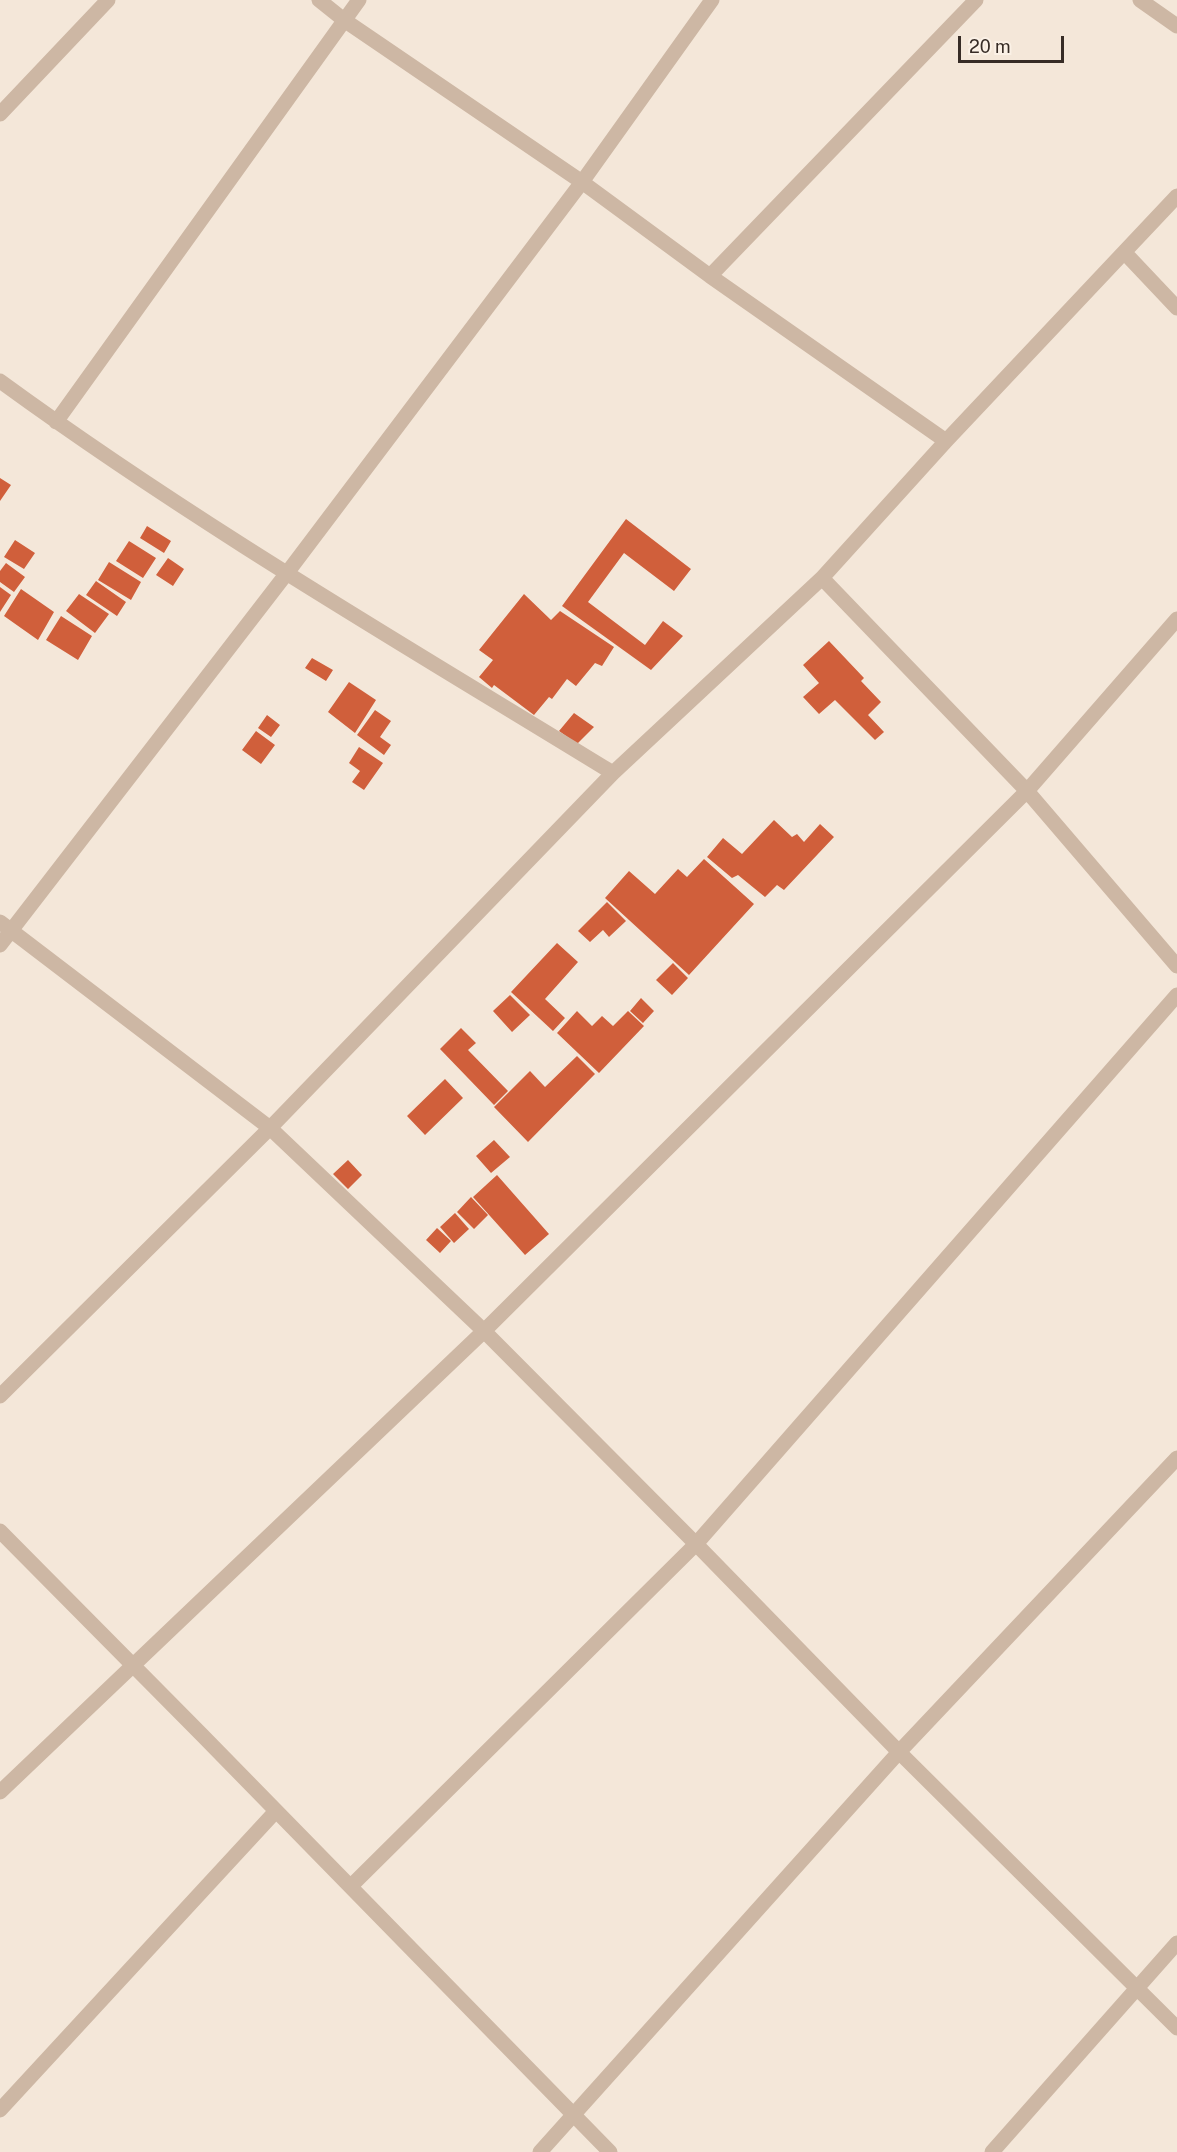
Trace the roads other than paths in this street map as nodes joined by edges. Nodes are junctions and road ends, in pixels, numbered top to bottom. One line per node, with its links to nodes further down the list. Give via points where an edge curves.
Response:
1 (108, 0): 9 (street)
2 (318, 0): 7 (street)
3 (359, 0): 7 (street)
4 (712, 0): 10 (street)
5 (976, 0): 13 (street)
6 (1140, 0): 8 (street)
7 (344, 20): 10 (street); 16 (street)
8 (1177, 26)
9 (0, 114)
10 (582, 182): 13 (street); 18 (street)
11 (1177, 196): 12 (street)
12 (1125, 253): 14 (street); 17 (street)
13 (710, 276): 17 (street)
14 (1177, 308)
15 (0, 381): 16 (street)
16 (56, 422): 18 (street)
17 (946, 441): 19 (street)
18 (287, 573): 21 (street); 23 (street)
19 (822, 578): 21 (street); 22 (street)
20 (1177, 619): 22 (street)
21 (613, 773): 27 (street)
22 (1027, 791): 25 (street); 28 (street)
23 (6, 926): 24 (street); 27 (street)
24 (0, 945)
25 (1177, 966)
26 (1177, 995): 32 (street)
27 (270, 1128): 28 (street); 29 (street)
28 (484, 1331): 32 (street); 33 (street)
29 (0, 1396)
30 (1177, 1458): 34 (street)
31 (0, 1531): 33 (street)
32 (696, 1544): 34 (street); 37 (street)
33 (133, 1665): 35 (street); 36 (street)
34 (899, 1752): 39 (street); 42 (street)
35 (0, 1792)
36 (276, 1811): 37 (street); 41 (street)
37 (351, 1886): 42 (street)
38 (1177, 1943): 39 (street)
39 (1136, 1988): 40 (street); 45 (street)
40 (1177, 2028)
41 (0, 2110)
42 (574, 2116): 43 (street); 44 (street)
43 (540, 2152)
44 (610, 2152)
45 (992, 2152)

